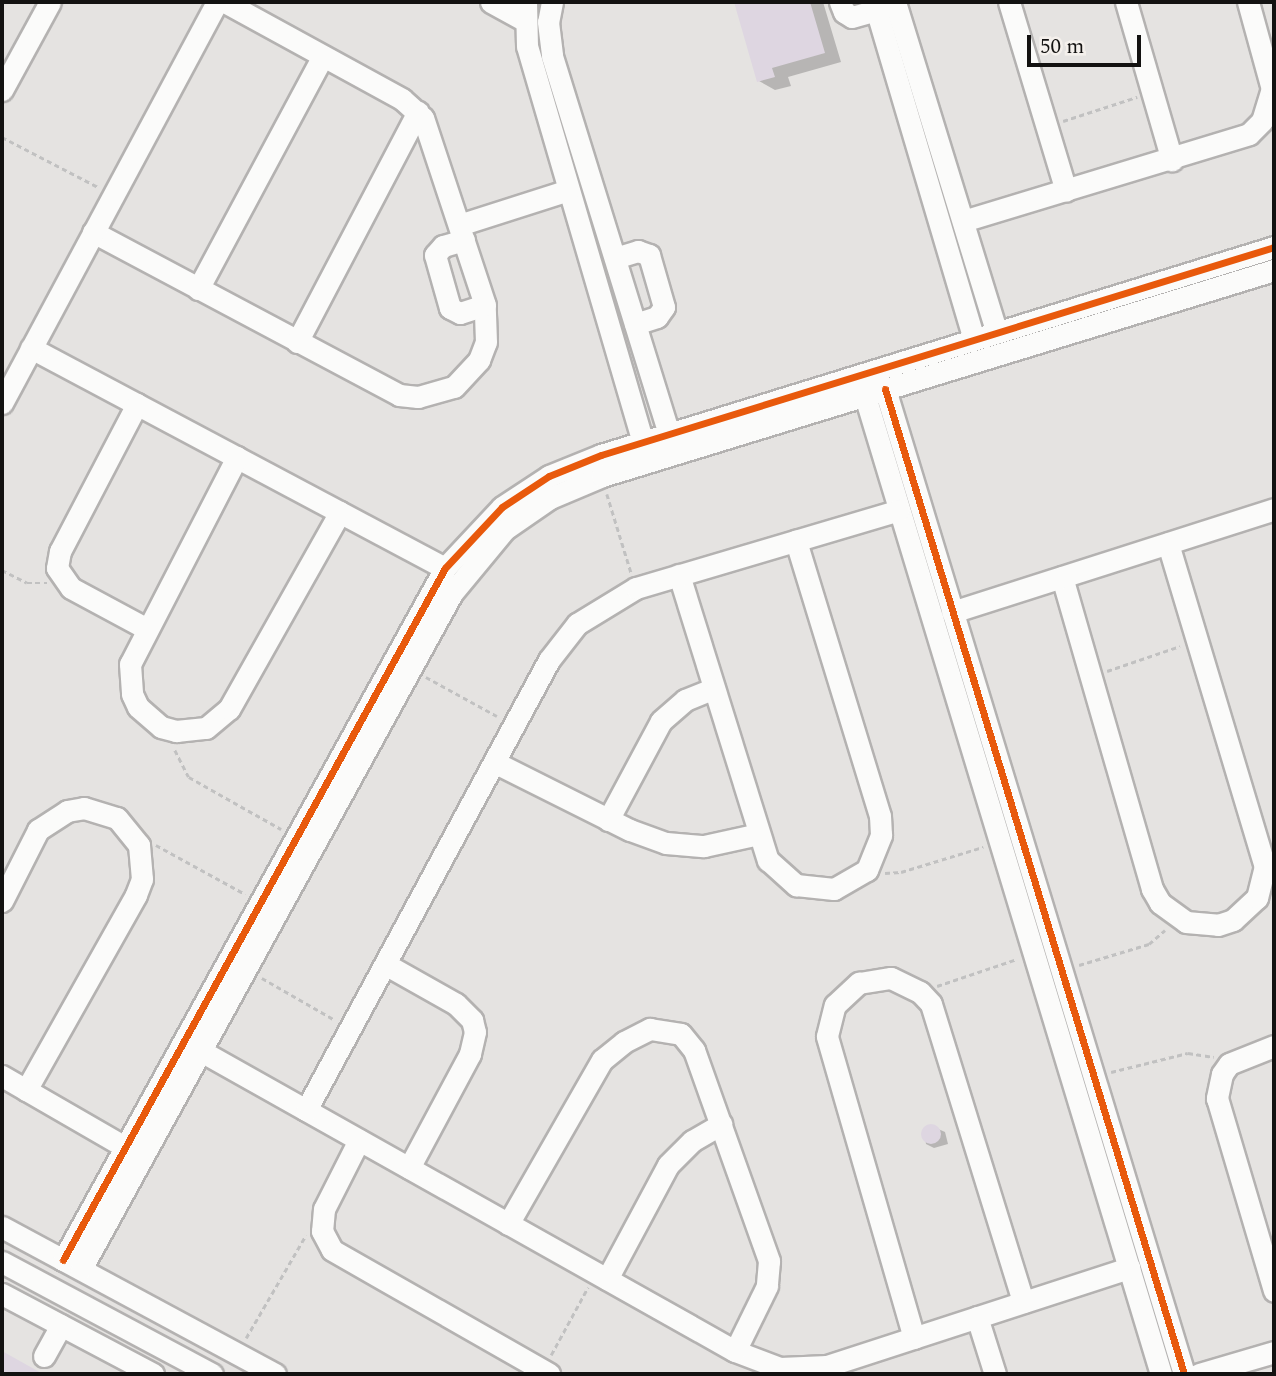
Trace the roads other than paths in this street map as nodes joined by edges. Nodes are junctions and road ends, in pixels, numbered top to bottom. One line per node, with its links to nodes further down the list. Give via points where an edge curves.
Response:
1 (50, 2): 13 (street)
2 (217, 2): 19 (street)
3 (225, 2): 12 (street)
4 (491, 2): 11 (street)
5 (552, 2): 22 (street, via 548,22 552,56)
6 (841, 2): 10 (street, via 852,17)
7 (1009, 2): 17 (street)
8 (1126, 2): 15 (street)
9 (1248, 2): 15 (street, via 1269,72 1270,106 1249,134)
10 (882, 5): 18 (street); 28 (street)
11 (525, 11): 16 (street)
12 (323, 56): 14 (street); 24 (street)
13 (2, 90)
14 (418, 112): 20 (street, via 430,133); 29 (street)
15 (1171, 159): 17 (street)
16 (569, 190): 20 (street); 35 (street)
17 (1066, 191): 18 (street)
18 (963, 221): 27 (street)
19 (93, 232): 24 (street); 30 (street)
20 (462, 232): 25 (street); 25 (street, via 435,255 450,308 460,313)
21 (1274, 247): 27 (street)
22 (615, 258): 26 (street); 26 (street, via 638,251 649,255 664,307 657,317)
23 (1274, 270): 31 (street)
24 (198, 289): 29 (street)
25 (485, 305): 29 (street, via 486,342 480,360 461,381 437,394 399,395)
26 (635, 324): 34 (street)
27 (997, 333): 28 (street)
28 (974, 340): 34 (street)
29 (297, 342)
30 (31, 348): 32 (street); 33 (street)
31 (875, 392): 38 (street); 45 (street); 55 (street, via 602,476 527,512 485,549 452,593)
32 (2, 403)
33 (137, 404): 36 (street); 46 (street, via 60,551 59,576 71,588)
34 (669, 435): 35 (street)
35 (643, 442): 42 (street, via 574,465 524,490 481,525)
36 (237, 457): 39 (street); 46 (street)
37 (1274, 509): 41 (street)
38 (899, 510): 40 (street); 49 (street)
39 (340, 512): 42 (street); 46 (street, via 229,709 206,728 176,731 149,719 132,694 130,664)
40 (796, 541): 43 (street); 51 (street, via 880,816 881,835 867,870 834,889 796,886 768,860)
41 (1168, 543): 44 (street); 44 (street, via 1265,867 1257,898 1233,920 1201,926 1171,914 1152,889)
42 (445, 568): 62 (street)
43 (679, 575): 47 (street); 48 (street, via 636,588 595,609 562,641)
44 (1062, 577): 45 (street)
45 (951, 612): 49 (street)
46 (147, 629)
47 (714, 688): 50 (street, via 685,700 661,722); 51 (street)
48 (494, 762): 50 (street); 53 (street)
49 (1000, 810): 57 (street, via 1059,971); 57 (street, via 1000,842 1034,954)
50 (608, 820): 51 (street, via 647,838 685,846 723,844)
51 (759, 834)
52 (2, 901): 58 (street, via 38,830 67,811 93,809 117,818 139,845 142,870 136,895)
53 (385, 964): 59 (street); 63 (street, via 456,1004 472,1020 475,1032 470,1054)
54 (1274, 1046): 70 (street, via 1229,1064 1217,1098)
55 (201, 1051): 59 (street); 67 (street)
56 (2, 1076): 58 (street)
57 (1087, 1085): 68 (street); 87 (street)
58 (26, 1090): 62 (street)
59 (306, 1110): 61 (street)
60 (721, 1124): 64 (street, via 689,1041 661,1027 637,1034 593,1071); 69 (street, via 692,1141 668,1165); 76 (street, via 769,1261 767,1286)
61 (359, 1140): 63 (street); 80 (street, via 324,1209 322,1231 341,1258)
62 (125, 1147): 67 (street)
63 (409, 1168): 64 (street)
64 (509, 1224): 69 (street)
65 (2, 1227): 67 (street)
66 (2, 1262): 82 (street)
67 (72, 1265): 78 (street)
68 (1129, 1268): 72 (street); 86 (street)
69 (601, 1276): 76 (street)
70 (1274, 1291)
71 (2, 1294): 74 (street)
72 (1023, 1302): 73 (street); 75 (street, via 938,1018 920,992 891,978 859,983 835,1005 827,1036)
73 (977, 1317): 75 (street); 85 (street)
74 (61, 1325): 79 (street); 81 (street)
75 (914, 1338): 76 (street, via 811,1368 780,1368)
76 (735, 1351)
77 (1274, 1352): 88 (street)
78 (237, 1353): 83 (street); 84 (street)
79 (44, 1356)
80 (546, 1372)
81 (153, 1374)
82 (212, 1374)
83 (226, 1374)
84 (275, 1374)
85 (995, 1374)
86 (1161, 1374)
87 (1184, 1374)
88 (1199, 1374)

